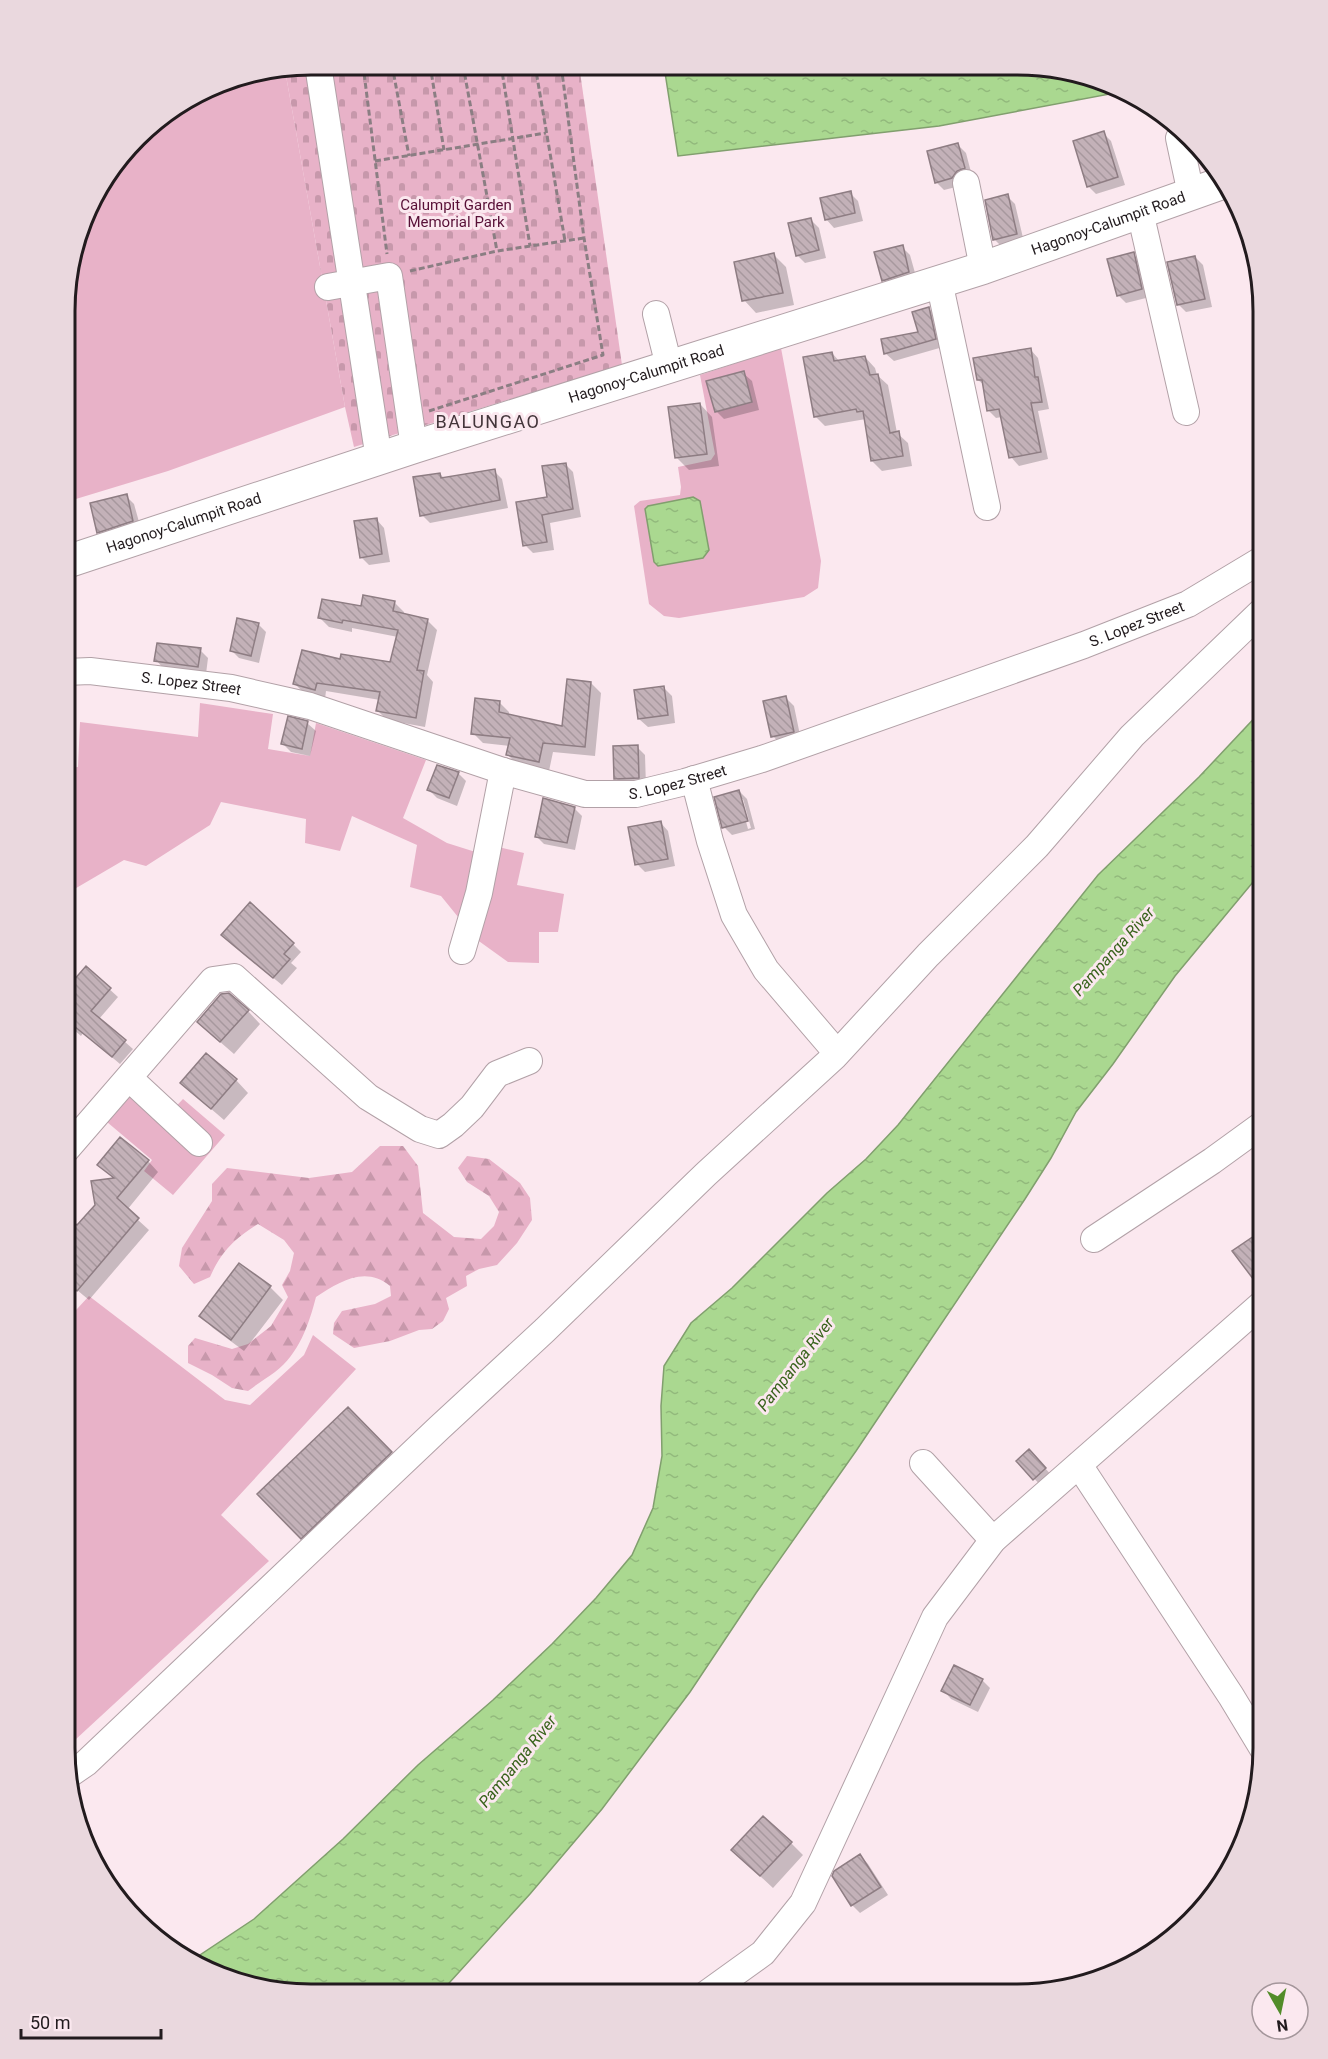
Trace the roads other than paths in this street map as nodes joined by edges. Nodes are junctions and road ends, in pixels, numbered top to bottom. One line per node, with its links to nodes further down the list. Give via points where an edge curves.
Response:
1 (319, 75): 9 (street)
2 (1179, 139): 5 (street)
3 (966, 183): 7 (street)
4 (1216, 185): 5 (main road, Hagonoy-Calumpit Road)
5 (1191, 194): 6 (main road, Hagonoy-Calumpit Road)
6 (1140, 212): 7 (main road, Hagonoy-Calumpit Road); 12 (street)
7 (983, 268): 8 (main road, Hagonoy-Calumpit Road)
8 (939, 281): 11 (main road, Hagonoy-Calumpit Road); 15 (street)
9 (340, 284): 13 (street, via 390,276); 14 (street)
10 (657, 314): 11 (street)
11 (669, 366): 13 (main road, Hagonoy-Calumpit Road)
12 (1186, 412)
13 (412, 432): 14 (main road, Hagonoy-Calumpit Road)
14 (379, 459): 16 (main road, Hagonoy-Calumpit Road)
15 (987, 507)
16 (75, 559)
17 (1253, 566): 21 (street, S. Lopez Street, via 1188,604 1084,645 762,759)
18 (1253, 620): 23 (street, via 1132,736 1037,846)
19 (75, 672): 20 (street, S. Lopez Street, via 231,688 310,706)
20 (503, 771): 21 (street, S. Lopez Street, via 585,794 636,794); 22 (street, via 479,893)
21 (694, 779): 23 (street, via 734,915 766,970)
22 (462, 951)
23 (837, 1053): 35 (street)
24 (529, 1061): 25 (street, via 496,1074 472,1107 439,1135 420,1129 368,1097 234,977 213,980)
25 (129, 1078): 27 (street); 28 (street)
26 (1253, 1131): 29 (street)
27 (75, 1140)
28 (199, 1143)
29 (1094, 1239)
30 (1253, 1312): 32 (street)
31 (923, 1463): 33 (street)
32 (1079, 1465): 33 (street); 34 (street)
33 (993, 1540): 36 (street, via 935,1617 803,1903 763,1953)
34 (1253, 1732)
35 (76, 1770)
36 (720, 1984)

